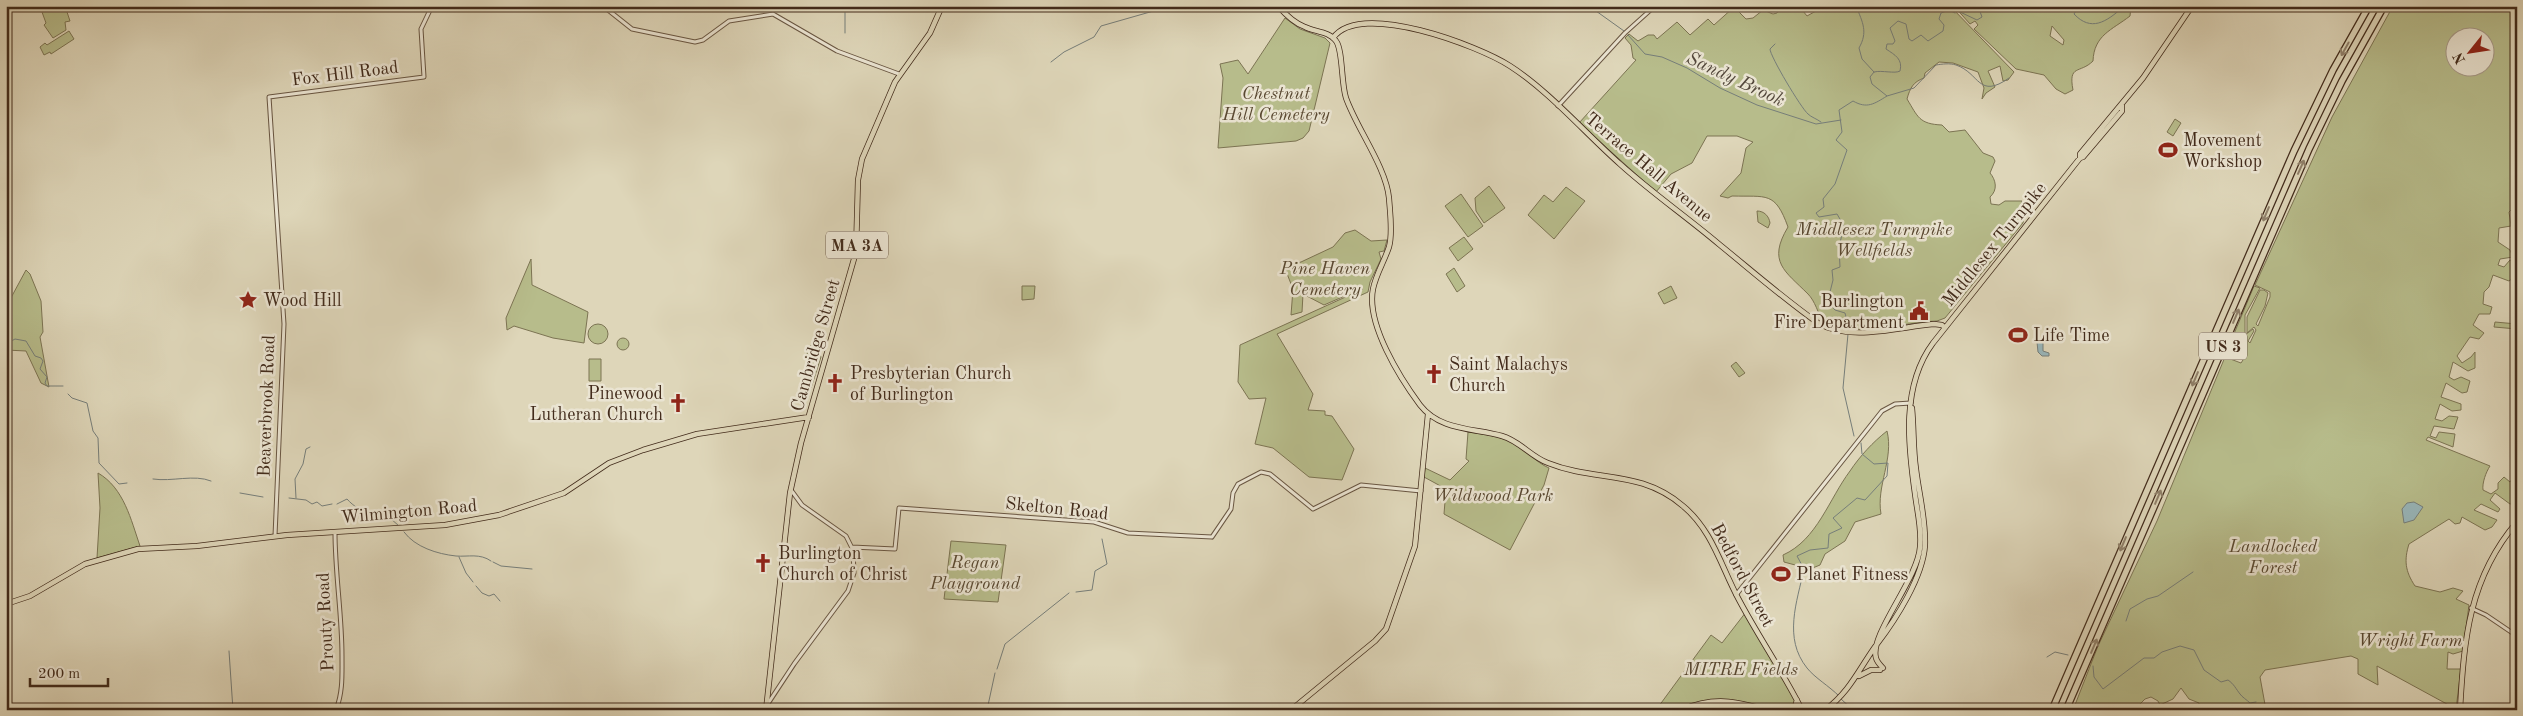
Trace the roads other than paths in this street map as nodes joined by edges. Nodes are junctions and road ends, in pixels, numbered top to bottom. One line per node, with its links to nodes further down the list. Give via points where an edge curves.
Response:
1 (432, 6): 11 (street, Fox Hill Road, via 421,30 424,77)
2 (604, 6): 10 (street, via 632,30 694,42 703,40 729,21 773,14 830,48)
3 (942, 6): 10 (main road, Cambridge Street / MA 3A, via 930,33)
4 (1278, 6): 9 (main road, via 1300,25)
5 (1655, 6): 12 (street, via 1625,33)
6 (2192, 6): 13 (main road, Middlesex Turnpike, via 2083,158)
7 (2369, 6): 40 (highway, US 3, one-way to 40, via 2328,79 2294,151)
8 (2384, 6): 41 (highway, US 3, one-way to 8, via 2305,158 2342,81)
9 (1333, 38): 12 (main road, Terrace Hall Avenue, via 1342,30 1369,23 1422,30 1508,65); 15 (main road, Bedford Street, via 1340,50 1345,96 1388,191 1390,239 1373,286 1374,313 1395,366)
10 (899, 74): 16 (main road, Cambridge Street / MA 3A, via 862,160 858,180 856,252)
11 (269, 97): 21 (street, Beaverbrook Road, via 284,322)
12 (1557, 106): 13 (main road, Terrace Hall Avenue, via 1647,187 1818,323 1830,329 1851,332 1934,324)
13 (1945, 328): 14 (main road, Middlesex Turnpike, via 1921,363)
14 (1912, 404): 23 (street, via 1895,404 1882,411); 27 (main road, Middlesex Turnpike, via 1924,552 1916,578)
15 (1428, 414): 18 (main road); 23 (main road, Bedford Street, via 1454,427 1509,438 1538,459 1556,466 1622,477 1658,489 1682,505 1709,537)
16 (809, 417): 17 (main road, Cambridge Street / MA 3A); 20 (main road, Wilmington Road, via 697,434 648,448 609,463 566,492 499,516 445,525)
17 (790, 489): 22 (street, via 802,505 842,531); 30 (main road, Cambridge Street / MA 3A)
18 (1421, 491): 22 (street, Skelton Road, via 1357,486 1313,509 1267,472 1260,473 1236,487 1231,509 1212,537 1127,532 1094,522 899,508 895,549); 32 (main road, via 1415,546 1386,628 1375,641)
19 (2517, 522): 25 (main road, via 2488,563)
20 (335, 532): 21 (main road, Wilmington Road); 31 (street, Prouty Road, via 343,630 342,686)
21 (275, 536): 24 (main road, Wilmington Road, via 128,551 85,564 33,594)
22 (852, 547): 30 (street, via 854,573 849,589 794,664)
23 (1736, 595): 29 (main road, Bedford Street)
24 (6, 604)
25 (2471, 608): 26 (street, via 2486,614); 42 (main road)
26 (2517, 636)
27 (1877, 645): 28 (main road, Middlesex Turnpike); 28 (main road, via 1876,658 1881,669 1870,670)
28 (1857, 677): 39 (main road, Middlesex Turnpike)
29 (1797, 698): 37 (main road); 38 (main road, Bedford Street)
30 (766, 709)
31 (336, 710)
32 (1291, 710)
33 (1681, 710): 36 (main road, via 1713,700 1741,702)
34 (1691, 710): 35 (main road, via 1722,704)
35 (1750, 710)
36 (1768, 710)
37 (1794, 710)
38 (1802, 710)
39 (1826, 710)
40 (2052, 710)
41 (2066, 710)
42 (2460, 710)

